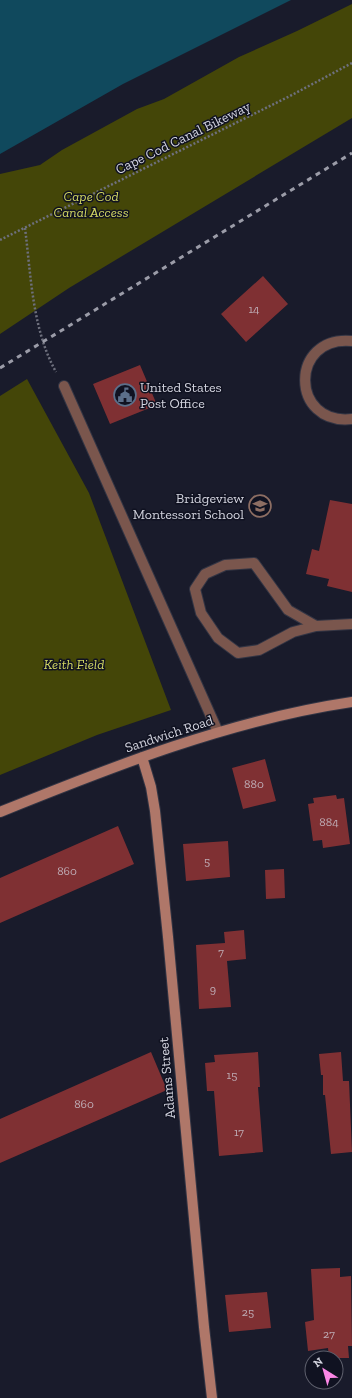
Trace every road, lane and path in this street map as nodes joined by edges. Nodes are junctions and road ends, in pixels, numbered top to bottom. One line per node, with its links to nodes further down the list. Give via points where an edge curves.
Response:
1 (352, 63): 2 (path, Cape Cod Canal Bikeway)
2 (25, 228): 3 (path, Cape Cod Canal Bikeway); 5 (path, via 36,314 48,358)
3 (0, 240)
4 (352, 341): 6 (street, via 329,343 317,350 309,361 305,387 309,400 318,410 329,417)
5 (64, 386): 10 (street)
6 (352, 419)
7 (352, 624): 8 (street)
8 (316, 626): 8 (street, via 288,610 254,563 225,565 205,574 195,589 201,612 218,638 238,653 258,650 293,632)
9 (352, 702): 10 (main road, Sandwich Road, via 313,708)
10 (218, 732): 11 (main road, Sandwich Road)
11 (142, 757): 12 (main road, Sandwich Road); 13 (main road, Adams Street, via 151,787 156,819)
12 (0, 812)
13 (212, 1398)

